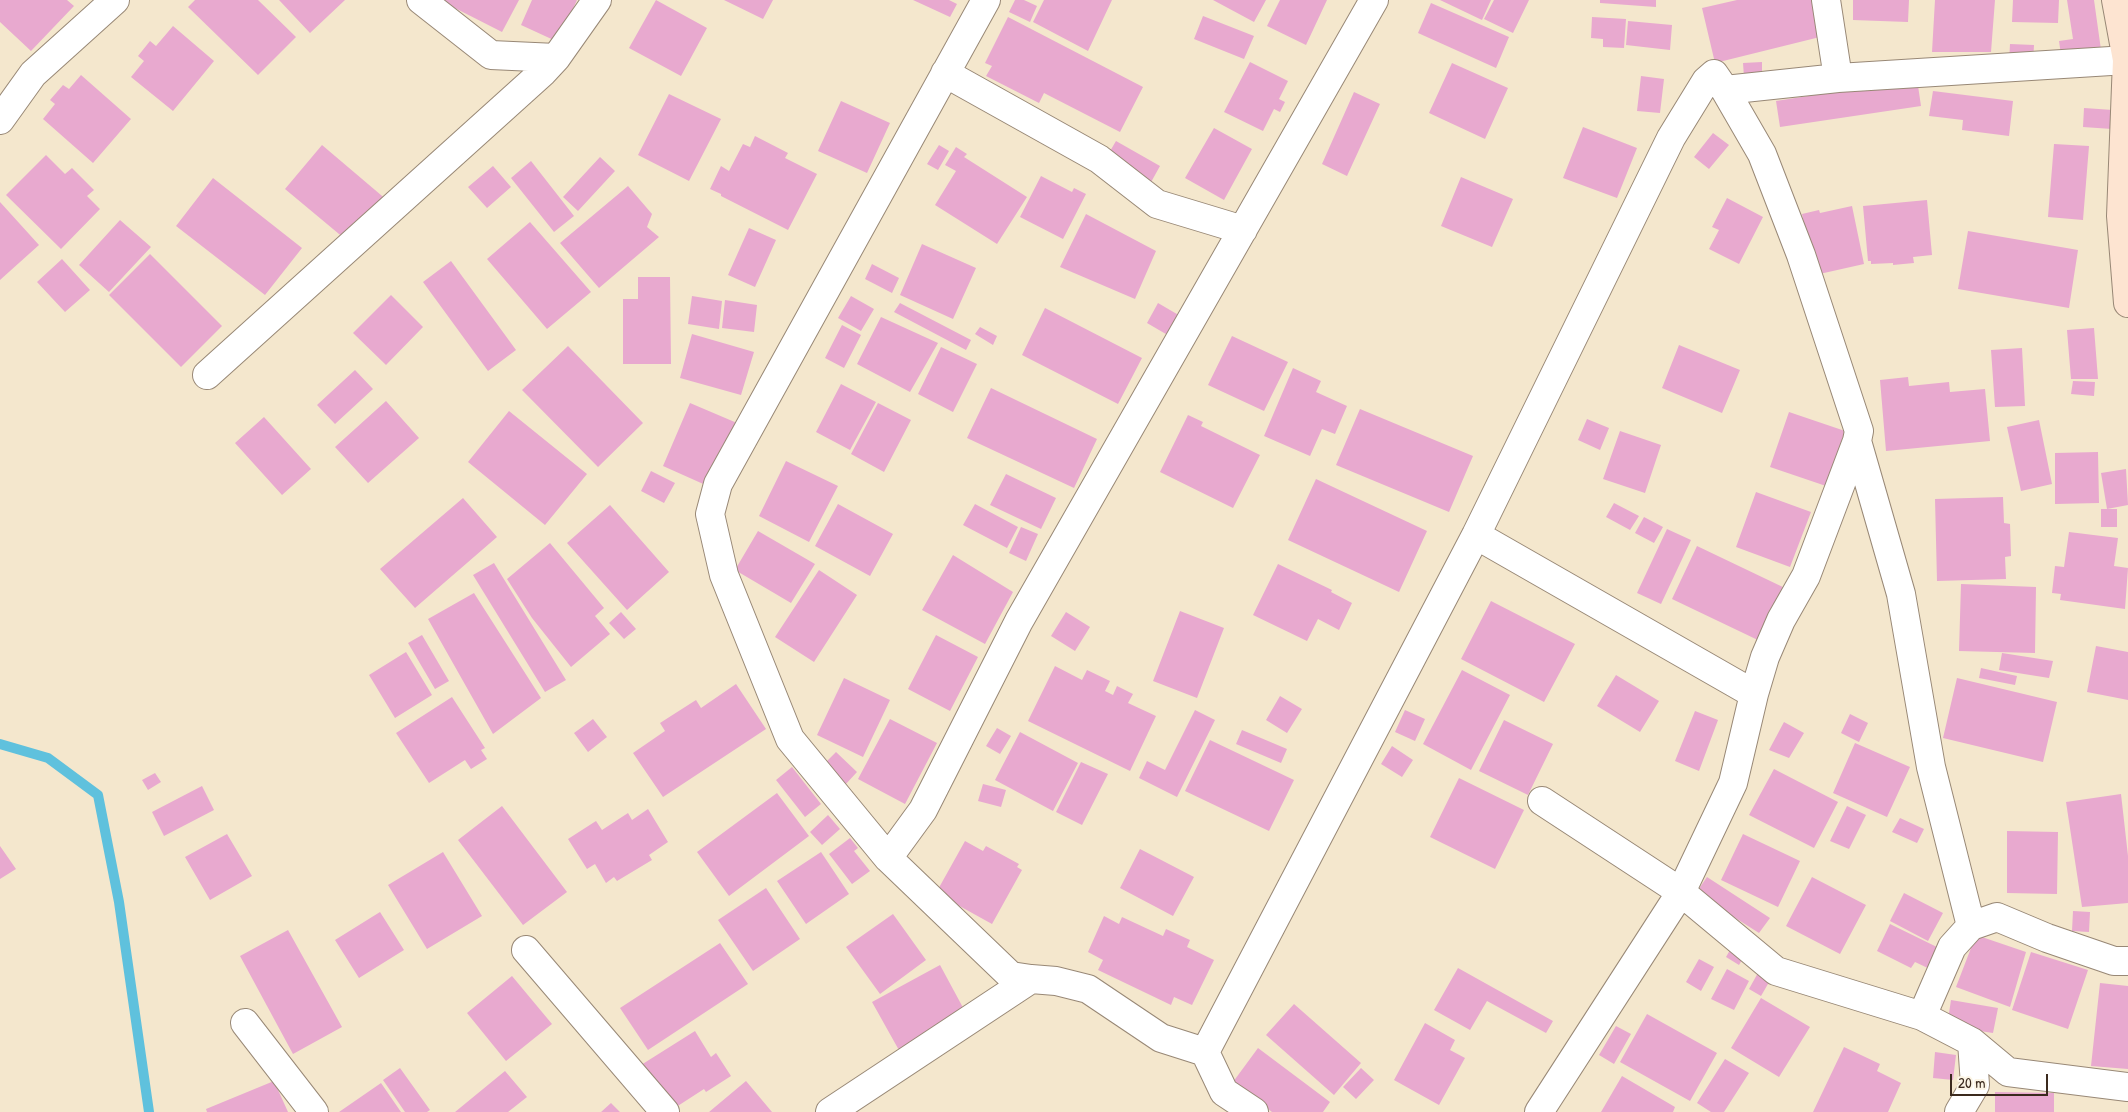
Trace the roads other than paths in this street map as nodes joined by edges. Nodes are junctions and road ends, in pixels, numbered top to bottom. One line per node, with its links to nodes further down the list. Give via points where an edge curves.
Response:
1 (115, 0): 13 (street, via 32,74)
2 (421, 0): 8 (street, via 491,55)
3 (597, 0): 8 (street)
4 (986, 0): 10 (street)
5 (1374, 0): 15 (street)
6 (1826, 0): 11 (street)
7 (2116, 0): 9 (street)
8 (556, 58): 17 (street)
9 (2127, 60): 11 (street); 14 (street)
10 (945, 73): 15 (street, via 1099,159 1157,204); 22 (street, via 718,484 710,514 724,575 790,739)
11 (1838, 78): 12 (street)
12 (1725, 90): 18 (street, via 1762,154 1801,255 1856,418); 19 (street, via 1714,74 1706,81 1671,138)
13 (0, 120)
14 (2125, 216): 16 (street)
15 (1243, 230): 22 (street, via 1019,621 923,810)
16 (2128, 303)
17 (208, 374)
18 (1857, 441): 20 (street, via 1806,576 1781,620); 24 (street, via 1901,594 1931,767)
19 (1476, 535): 20 (street); 31 (street)
20 (1754, 694): 23 (street, via 1733,783)
21 (1542, 801): 23 (street)
22 (888, 858): 27 (street, via 1011,976)
23 (1681, 892): 28 (street, via 1776,971); 37 (street)
24 (1972, 926): 26 (street, via 1997,917 2114,961); 28 (street, via 1952,947)
25 (526, 950): 34 (street)
26 (2128, 961)
27 (1031, 979): 31 (street, via 1088,989 1161,1038); 35 (street)
28 (1922, 1016): 30 (street)
29 (245, 1023): 33 (street)
30 (1972, 1042): 32 (street, via 2008,1072); 38 (street, via 1975,1085)
31 (1205, 1052): 36 (street, via 1224,1092)
32 (2128, 1087)
33 (314, 1112)
34 (665, 1112)
35 (830, 1112)
36 (1254, 1112)
37 (1539, 1112)
38 (1959, 1112)

